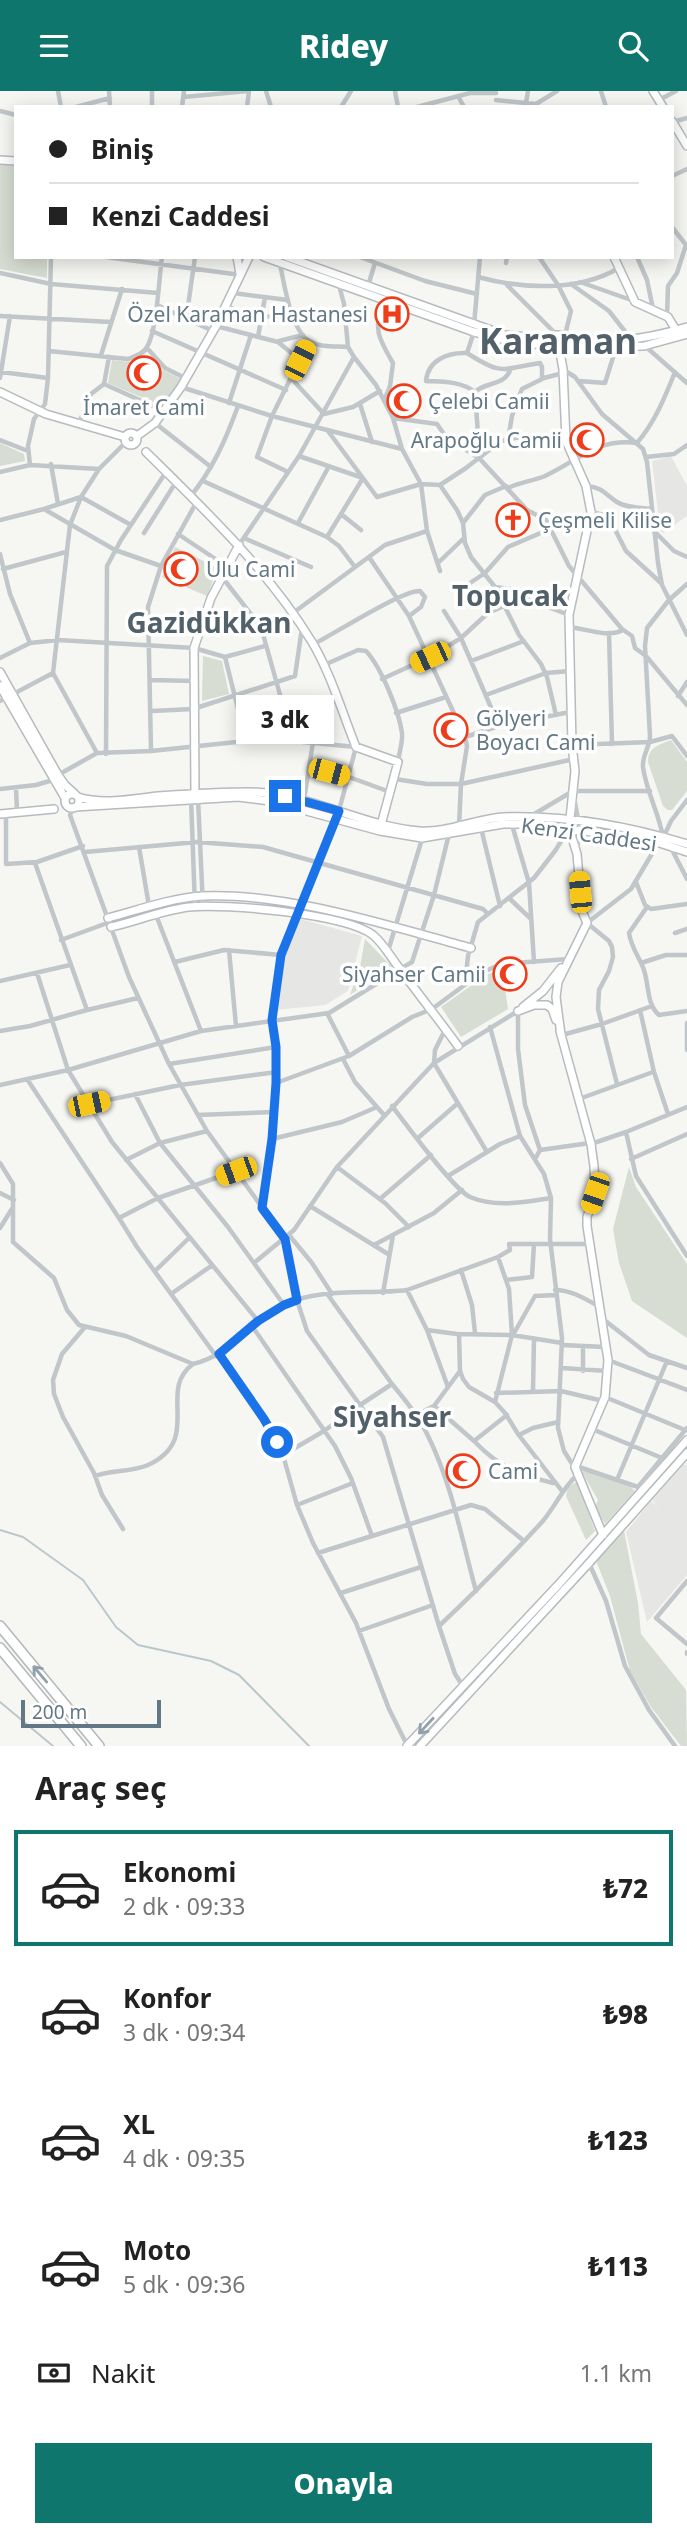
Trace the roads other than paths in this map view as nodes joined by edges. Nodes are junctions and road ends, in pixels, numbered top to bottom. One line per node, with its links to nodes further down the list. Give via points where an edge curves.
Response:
1 (109, 91): 11 (street)
2 (248, 91): 8 (street)
3 (528, 91): 12 (street)
4 (557, 91): 18 (street)
5 (653, 91): 13 (street)
6 (676, 91): 13 (street)
7 (466, 93): 9 (street); 10 (street)
8 (184, 94)
9 (496, 95): 12 (street)
10 (458, 96): 16 (street); 17 (street)
11 (110, 98): 14 (street); 15 (street)
12 (526, 103): 18 (street)
13 (661, 103)
14 (84, 105)
15 (110, 105)
16 (424, 105)
17 (463, 105)
18 (536, 105)
19 (674, 126): 20 (street)
20 (687, 146)
21 (674, 230): 65 (street, via 686,245 668,286)
22 (51, 259): 45 (street)
23 (120, 259): 37 (street)
24 (162, 259): 37 (street)
25 (195, 259): 39 (street)
26 (237, 259): 41 (street)
27 (248, 259): 41 (street)
28 (269, 259): 35 (street)
29 (293, 259): 49 (street)
30 (365, 259): 36 (street)
31 (480, 259): 42 (street)
32 (540, 259): 48 (street)
33 (615, 259): 38 (street)
34 (638, 259): 60 (street)
35 (280, 263): 46 (street); 56 (street)
36 (375, 263): 49 (street); 53 (street)
37 (161, 265): 39 (street); 52 (street)
38 (619, 268): 43 (street); 57 (street)
39 (194, 269): 41 (street); 67 (street)
40 (0, 273): 45 (street)
41 (241, 275): 51 (street)
42 (478, 277): 47 (street); 53 (street)
43 (578, 282): 44 (street); 57 (street)
44 (571, 283): 48 (street); 78 (street, via 608,311)
45 (51, 284): 50 (street); 66 (street)
46 (339, 285): 55 (street); 83 (street)
47 (506, 285): 48 (street); 80 (street)
48 (558, 285): 80 (street, via 571,311 566,331)
49 (368, 286): 70 (street)
50 (122, 289): 52 (street); 68 (street)
51 (232, 292): 54 (street); 59 (street)
52 (158, 293): 58 (street)
53 (477, 294): 70 (street)
54 (265, 297): 56 (street); 63 (street)
55 (381, 299): 70 (street); 110 (street, via 378,336 393,363)
56 (288, 300): 64 (street)
57 (635, 302): 60 (street)
58 (157, 306): 67 (street); 73 (street)
59 (226, 306): 63 (street); 71 (street)
60 (653, 309): 65 (street)
61 (0, 316): 62 (street)
62 (10, 316): 66 (street); 97 (street)
63 (262, 316): 64 (street); 77 (street)
64 (295, 316): 76 (street)
65 (667, 317): 72 (street)
66 (50, 320): 68 (street); 86 (street)
67 (186, 320): 71 (street)
68 (111, 322): 89 (street)
69 (687, 327): 72 (street)
70 (474, 328): 80 (street); 88 (street)
71 (215, 329): 75 (street); 87 (street)
72 (676, 330): 78 (street)
73 (152, 331): 84 (street); 87 (street)
74 (687, 334): 82 (street)
75 (251, 335): 77 (street); 94 (street)
76 (303, 335): 79 (street); 81 (street)
77 (258, 337): 81 (street)
78 (632, 340): 80 (street, via 574,337)
79 (309, 341): 83 (street); 92 (street)
80 (555, 341): 85 (street); 95 (street)
81 (278, 342): 92 (street)
82 (644, 346): 85 (street); 96 (street)
83 (348, 347): 91 (street)
84 (147, 348): 90 (street, via 128,359); 99 (street, via 165,368)
85 (617, 348): 102 (street, via 605,383)
86 (49, 351): 89 (street); 98 (street)
87 (201, 353): 94 (street); 99 (street)
88 (467, 353): 93 (street, via 500,371); 109 (street, via 442,356 426,381 456,383)
89 (101, 356): 90 (street)
90 (110, 357): 104 (street)
91 (354, 358): 107 (street); 116 (street)
92 (300, 360): 100 (street)
93 (511, 368): 101 (street, via 540,363); 109 (street, via 504,380)
94 (240, 369): 106 (street); 111 (street)
95 (563, 371): 101 (street); 102 (street); 123 (street)
96 (675, 372): 103 (street); 128 (street, via 660,408)
97 (1, 375): 98 (street)
98 (48, 378): 114 (street, via 45,404)
99 (186, 378): 105 (street)
100 (291, 378): 106 (street); 116 (street)
101 (542, 378): 126 (street, via 522,389)
102 (578, 381): 128 (street, via 602,414)
103 (687, 383)
104 (104, 384): 115 (street); 120 (street, via 91,394)
105 (181, 387): 111 (street); 115 (street)
106 (286, 390): 117 (street)
107 (380, 391): 110 (street); 112 (street)
108 (0, 392): 114 (street)
109 (475, 392): 130 (street, via 478,434)
110 (384, 401): 118 (street)
111 (229, 403): 113 (street)
112 (360, 404): 116 (street); 127 (street)
113 (238, 406): 117 (street); 139 (street)
114 (39, 411): 120 (street); 132 (street)
115 (164, 411): 119 (street)
116 (324, 414): 121 (street)
117 (272, 416): 121 (street); 144 (street, via 257,457)
118 (393, 418): 131 (street); 135 (street, via 437,424 446,437)
119 (155, 423): 125 (street); 139 (street)
120 (78, 424): 125 (street)
121 (316, 428): 122 (street); 133 (street)
122 (328, 431): 127 (street); 145 (street)
123 (565, 436): 126 (street); 136 (street)
124 (0, 440): 132 (street)
125 (132, 440): 141 (street); 143 (street)
126 (508, 440): 130 (street)
127 (372, 442): 131 (street)
128 (637, 443): 134 (street); 136 (street, via 606,443)
129 (687, 445): 134 (street, via 674,454)
130 (494, 446): 135 (street)
131 (402, 449): 148 (street)
132 (28, 451): 138 (street)
133 (299, 456): 140 (street); 144 (street)
134 (646, 457): 157 (street)
135 (480, 458): 149 (street); 151 (street)
136 (575, 461): 150 (street); 151 (street, via 534,481)
137 (51, 464): 138 (street); 141 (street); 154 (street)
138 (30, 465): 142 (street)
139 (211, 467): 146 (street)
140 (328, 468): 145 (street); 161 (street)
141 (99, 469): 152 (street)
142 (0, 472)
143 (166, 472): 147 (street); 164 (street)
144 (288, 472): 155 (street)
145 (363, 478): 148 (street, via 377,497); 159 (street)
146 (203, 481): 153 (street); 155 (street)
147 (176, 482): 153 (street); 169 (street)
148 (421, 484): 149 (street); 167 (street)
149 (440, 485): 162 (street)
150 (586, 486): 157 (street, via 597,487 624,505); 158 (street)
151 (507, 487): 162 (street, via 485,495); 165 (street)
152 (81, 497): 154 (street); 163 (street); 164 (street)
153 (193, 500): 170 (street); 174 (street)
154 (58, 505): 156 (street)
155 (264, 507): 161 (street); 173 (street)
156 (44, 509): 160 (street); 163 (street)
157 (652, 509): 168 (street)
158 (591, 512): 188 (street); 192 (street, via 608,516 626,551)
159 (341, 514): 166 (street); 171 (street)
160 (0, 520)
161 (298, 523): 171 (street)
162 (463, 523): 172 (street)
163 (70, 525): 175 (street); 176 (street)
164 (131, 525): 175 (street)
165 (550, 529): 187 (street, via 508,547); 188 (street)
166 (361, 530)
167 (427, 531): 178 (street, via 386,545); 180 (street)
168 (655, 531): 179 (street, via 674,551); 192 (street)
169 (144, 533)
170 (178, 534): 181 (street); 182 (street)
171 (327, 537): 184 (street)
172 (464, 537): 180 (street); 187 (street, via 471,557)
173 (244, 538): 174 (street); 183 (street)
174 (239, 545): 182 (street); 199 (street)
175 (115, 550): 181 (street); 211 (street, via 107,566)
176 (67, 552): 185 (street); 208 (street)
177 (0, 554): 185 (street)
178 (369, 557): 184 (street); 194 (street)
179 (687, 557)
180 (439, 562): 186 (street)
181 (161, 566): 212 (street, via 148,607)
182 (226, 566): 189 (street)
183 (311, 566)
184 (355, 567): 199 (street)
185 (3, 569): 210 (street)
186 (440, 571)
187 (485, 573): 191 (street); 193 (street)
188 (578, 575): 200 (street); 204 (street)
189 (221, 576): 214 (street, via 261,627); 215 (street)
190 (687, 584): 196 (street)
191 (467, 585)
192 (662, 585): 196 (street)
193 (495, 587): 195 (street, via 517,590); 197 (street)
194 (397, 599): 201 (street); 201 (street, via 415,591 424,595 421,607); 213 (street)
195 (527, 599): 197 (street); 200 (street)
196 (669, 600): 206 (street); 216 (street, via 647,628)
197 (503, 606): 207 (street, via 488,613); 209 (street)
198 (444, 611): 207 (street)
199 (293, 613): 202 (street)
200 (569, 615): 203 (street)
201 (409, 616): 218 (street)
202 (302, 627): 213 (street); 230 (street, via 295,676)
203 (570, 627): 205 (street); 222 (street)
204 (623, 630): 205 (street); 216 (street)
205 (608, 633): 249 (street)
206 (687, 635)
207 (461, 638): 218 (street); 220 (street)
208 (57, 640): 210 (street); 211 (street); 224 (street)
209 (524, 641): 220 (street); 225 (street)
210 (30, 643): 219 (street)
211 (107, 643): 212 (street); 256 (street)
212 (150, 644): 215 (street); 227 (street)
213 (313, 645): 221 (street)
214 (265, 646): 217 (street); 230 (street)
215 (194, 648): 217 (street); 228 (street)
216 (646, 656): 233 (street); 248 (street)
217 (225, 657): 234 (street)
218 (430, 657): 226 (street); 235 (street)
219 (0, 658)
220 (471, 661): 232 (street)
221 (323, 665): 226 (street, via 366,651); 252 (street)
222 (570, 671): 225 (street); 240 (street)
223 (0, 672): 236 (street)
224 (53, 673): 236 (street); 255 (street)
225 (545, 673): 232 (street); 242 (street)
226 (382, 679): 241 (street)
227 (151, 680): 228 (street); 239 (street)
228 (194, 681): 238 (street)
229 (687, 682): 233 (street)
230 (276, 684): 234 (street); 246 (street)
231 (0, 686): 236 (street)
232 (486, 695): 243 (street)
233 (678, 696): 237 (street)
234 (235, 697): 238 (street); 245 (street)
235 (446, 697): 241 (street); 244 (street)
236 (7, 698): 261 (street)
237 (687, 705)
238 (193, 709): 239 (street); 251 (street)
239 (152, 711): 254 (street)
240 (571, 712): 242 (street); 250 (street)
241 (396, 713): 259 (street, via 402,735)
242 (556, 715): 243 (street)
243 (499, 726): 244 (street)
244 (465, 737): 264 (street)
245 (246, 741): 246 (street); 251 (street)
246 (293, 741): 247 (street)
247 (313, 742): 252 (street); 260 (street)
248 (650, 742): 249 (street); 253 (street, via 672,736); 268 (street, via 643,756)
249 (612, 744): 250 (street)
250 (572, 745): 258 (street)
251 (193, 747): 254 (street); 271 (street)
252 (356, 747): 259 (street); 262 (street)
253 (685, 747): 257 (street)
254 (151, 751): 256 (street)
255 (97, 753): 256 (street); 261 (street)
256 (106, 754)
257 (687, 756)
258 (573, 759): 264 (street); 267 (street)
259 (398, 761): 263 (street)
260 (310, 767): 262 (street); 273 (street)
261 (56, 777): 265 (street); 270 (street); 274 (street)
262 (349, 777): 269 (street); 277 (street)
263 (395, 779): 264 (street); 269 (street)
264 (461, 784): 283 (street)
265 (16, 788): 266 (street); 275 (street)
266 (0, 789)
267 (573, 791): 268 (street); 278 (street); 280 (street); 282 (street)
268 (650, 791): 287 (street)
269 (390, 792): 281 (street)
270 (77, 795): 271 (street, Kenzi Caddesi, via 120,800); 274 (street, via 79,801); 274 (street, via 68,795)
271 (194, 796): 273 (street, Kenzi Caddesi, via 251,792); 274 (street, Kenzi Caddesi); 277 (street, Kenzi Caddesi, via 270,801); 288 (street)
272 (687, 800): 287 (street)
273 (304, 801): 277 (street, Kenzi Caddesi)
274 (70, 804): 275 (street); 292 (street)
275 (18, 813): 276 (street)
276 (3, 814): 297 (street)
277 (338, 815): 281 (street, Kenzi Caddesi); 286 (street, Kenzi Caddesi, via 380,831); 296 (street)
278 (527, 818): 280 (street, Kenzi Caddesi); 283 (street, Kenzi Caddesi, via 500,817)
279 (512, 824): 280 (street, Kenzi Caddesi); 284 (street, Kenzi Caddesi); 299 (street)
280 (569, 824): 282 (street, Kenzi Caddesi); 294 (street); 299 (street, via 555,851)
281 (381, 825): 283 (street, Kenzi Caddesi, via 423,831)
282 (579, 825): 287 (street, Kenzi Caddesi); 294 (street)
283 (459, 826)
284 (481, 828): 285 (street, Kenzi Caddesi); 308 (street)
285 (449, 834): 286 (street, Kenzi Caddesi); 302 (street)
286 (422, 838): 301 (street)
287 (661, 840): 289 (street, Kenzi Caddesi); 290 (street, Kenzi Caddesi); 300 (street)
288 (196, 842): 291 (street); 296 (street, via 263,847); 303 (street)
289 (687, 844)
290 (669, 846): 293 (street, Kenzi Caddesi); 298 (street)
291 (139, 847): 292 (street); 309 (street)
292 (84, 849): 295 (street); 315 (street)
293 (687, 852)
294 (577, 854): 316 (street)
295 (35, 863): 297 (street); 321 (street)
296 (318, 864): 301 (street); 306 (street)
297 (3, 865)
298 (687, 879)
299 (528, 883): 304 (street); 314 (street)
300 (636, 883): 310 (street); 316 (street)
301 (407, 888): 302 (street); 317 (street)
302 (433, 895): 312 (street); 320 (street)
303 (198, 897): 306 (street, via 249,897); 307 (street); 309 (street)
304 (510, 899): 308 (street); 314 (street)
305 (687, 904): 310 (street)
306 (300, 905): 311 (street); 317 (street)
307 (199, 906): 311 (street); 313 (street)
308 (500, 906): 312 (street)
309 (149, 907): 315 (street)
310 (648, 907): 330 (street, via 629,933)
311 (296, 913): 324 (street, via 360,928 374,935); 325 (street)
312 (487, 913): 322 (street, via 478,922)
313 (156, 915): 315 (street); 328 (street)
314 (532, 920): 329 (street)
315 (110, 922): 321 (street); 337 (street)
316 (587, 923): 327 (street); 350 (street, via 609,941 614,957 599,990)
317 (396, 929): 320 (street); 324 (street)
318 (687, 929): 319 (street)
319 (675, 933)
320 (421, 935): 322 (street); 332 (street, via 412,963)
321 (61, 940): 331 (street)
322 (471, 948): 335 (street)
323 (229, 950): 325 (street); 328 (street); 351 (street)
324 (388, 952): 332 (street)
325 (281, 955): 348 (street)
326 (687, 955): 330 (street, via 666,955)
327 (568, 959): 329 (street); 336 (street); 338 (street)
328 (175, 962): 355 (street)
329 (534, 962): 335 (street, via 501,964)
330 (641, 963): 340 (street)
331 (70, 965): 333 (street); 342 (street)
332 (400, 969): 341 (street); 346 (street)
333 (37, 973): 334 (street); 347 (street)
334 (0, 981)
335 (465, 985): 341 (street)
336 (543, 991): 338 (street, via 551,989); 339 (street, via 540,999); 344 (street)
337 (138, 997): 342 (street); 357 (street)
338 (556, 997): 339 (street); 356 (street)
339 (547, 1005): 344 (street); 356 (street)
340 (652, 1006): 343 (street); 345 (street, via 659,1015)
341 (432, 1009): 353 (street); 361 (street)
342 (87, 1010): 347 (street)
343 (640, 1010): 350 (street); 367 (street)
344 (518, 1011): 352 (street); 392 (street, via 525,1105)
345 (687, 1011)
346 (327, 1013): 348 (street); 361 (street)
347 (53, 1019): 354 (street); 365 (street)
348 (272, 1020): 351 (street); 359 (street)
349 (687, 1023): 360 (street)
350 (602, 1024): 356 (street); 370 (street)
351 (236, 1025): 355 (street)
352 (490, 1027): 358 (street); 387 (street)
353 (446, 1029): 358 (street); 363 (street)
354 (0, 1031)
355 (201, 1031): 357 (street)
356 (561, 1035): 374 (street)
357 (159, 1043): 364 (street); 365 (street)
358 (458, 1046): 363 (street)
359 (276, 1047): 364 (street); 366 (street)
360 (687, 1049)
361 (349, 1056): 362 (street)
362 (343, 1059): 369 (street); 378 (street)
363 (434, 1063): 375 (street); 377 (street)
364 (169, 1064): 372 (street)
365 (68, 1070): 368 (street); 376 (street)
366 (276, 1072): 369 (street); 372 (street)
367 (654, 1072): 370 (street); 381 (street)
368 (27, 1079): 371 (street); 411 (street)
369 (276, 1083): 380 (street)
370 (617, 1084): 374 (street)
371 (0, 1085)
372 (180, 1085): 373 (street); 382 (street)
373 (135, 1094): 376 (street); 390 (street)
374 (578, 1099): 391 (street)
375 (458, 1103): 388 (street); 393 (street)
376 (89, 1104): 397 (street)
377 (392, 1106): 383 (street); 388 (street)
378 (377, 1107): 383 (street); 389 (street, via 342,1122)
379 (687, 1107): 381 (street)
380 (274, 1112): 382 (street); 389 (street)
381 (668, 1114): 385 (street)
382 (198, 1115): 384 (street)
383 (384, 1115): 399 (street)
384 (207, 1131): 390 (street); 400 (street)
385 (626, 1132): 391 (street); 396 (street)
386 (687, 1134): 396 (street)
387 (520, 1136): 393 (street); 395 (street)
388 (418, 1138): 394 (street)
389 (272, 1139): 410 (street)
390 (160, 1143): 397 (street); 402 (street)
391 (591, 1143): 392 (street); 418 (street, via 596,1181 587,1217)
392 (540, 1150): 395 (street)
393 (487, 1151): 401 (street)
394 (431, 1155): 401 (street); 407 (street)
395 (535, 1159): 406 (street)
396 (631, 1159): 422 (street, via 636,1176)
397 (126, 1160): 405 (street)
398 (0, 1163): 408 (street, via 12,1179)
399 (337, 1167): 407 (street); 409 (street)
400 (236, 1171): 402 (street); 410 (street)
401 (448, 1177): 403 (street)
402 (194, 1186): 405 (street); 424 (street)
403 (462, 1190): 406 (street, via 469,1196 506,1204); 412 (street)
404 (0, 1193): 408 (street)
405 (158, 1198): 411 (street); 416 (street)
406 (551, 1198): 420 (street)
407 (380, 1199): 412 (street)
408 (14, 1203): 413 (street); 439 (street, via 13,1242 50,1274 67,1310)
409 (310, 1206): 415 (street); 419 (street)
410 (262, 1208): 415 (street)
411 (119, 1218): 427 (street)
412 (409, 1227): 414 (street)
413 (0, 1228)
414 (394, 1235): 419 (street); 421 (street)
415 (287, 1237): 424 (street); 433 (street, via 312,1263); 434 (street)
416 (189, 1238): 425 (street); 427 (street)
417 (534, 1244): 420 (street); 423 (street, via 509,1244 510,1250); 428 (street, via 532,1277)
418 (588, 1244): 420 (street); 436 (street)
419 (374, 1245): 421 (street)
420 (550, 1245): 430 (street)
421 (388, 1254): 431 (street)
422 (687, 1256)
423 (498, 1257): 426 (street); 428 (street)
424 (254, 1263): 435 (street)
425 (211, 1266): 432 (street); 438 (street)
426 (461, 1270): 429 (street); 442 (street)
427 (155, 1271): 432 (street)
428 (506, 1280): 444 (street)
429 (407, 1290): 431 (street); 441 (street)
430 (556, 1292): 436 (street, via 582,1296); 444 (street, via 534,1296); 446 (street)
431 (383, 1293): 433 (street)
432 (171, 1294): 449 (street)
433 (330, 1294): 434 (street); 459 (street)
434 (297, 1300): 435 (street); 467 (street, via 307,1331)
435 (284, 1305): 438 (street)
436 (598, 1306): 437 (street)
437 (600, 1316): 448 (street); 451 (street, via 649,1355)
438 (258, 1321): 440 (street)
439 (85, 1327): 452 (street, via 126,1336); 484 (street, via 62,1355 54,1387 58,1408)
440 (252, 1327): 449 (street); 475 (street)
441 (427, 1330): 443 (street); 460 (street)
442 (475, 1333): 443 (street); 444 (street)
443 (459, 1334): 455 (street)
444 (512, 1335): 445 (street); 464 (street)
445 (534, 1339): 446 (street); 461 (street)
446 (562, 1344): 447 (street); 453 (street)
447 (583, 1346): 448 (street); 456 (street)
448 (605, 1347): 450 (street)
449 (217, 1355): 452 (street); 481 (street, via 264,1419)
450 (608, 1360): 457 (street); 458 (street)
451 (667, 1361): 454 (street); 458 (street)
452 (193, 1364): 484 (street, via 181,1378 178,1434 173,1445 148,1465)
453 (562, 1368): 456 (street); 463 (street)
454 (687, 1368)
455 (460, 1371): 460 (street); 466 (street, via 469,1387)
456 (583, 1371): 457 (street)
457 (607, 1371): 465 (street)
458 (659, 1380): 462 (street); 469 (street)
459 (392, 1384): 467 (street); 470 (street)
460 (448, 1387): 468 (street)
461 (533, 1390): 463 (street); 464 (street)
462 (687, 1390)
463 (561, 1391): 465 (street); 472 (street)
464 (496, 1393): 466 (street)
465 (604, 1399): 469 (street); 473 (street)
466 (495, 1402): 471 (street)
467 (360, 1405): 475 (street); 491 (street, via 383,1437)
468 (434, 1406): 470 (street); 478 (street)
469 (645, 1413): 474 (street); 479 (street)
470 (416, 1415): 490 (street, via 435,1453)
471 (507, 1415): 476 (street); 478 (street)
472 (558, 1422): 476 (street); 483 (street, via 564,1451)
473 (591, 1429): 479 (street); 483 (street)
474 (686, 1429): 482 (street)
475 (326, 1430): 481 (street); 486 (street)
476 (519, 1435): 487 (street)
477 (687, 1440): 493 (street)
478 (474, 1441): 487 (street, via 511,1472)
479 (632, 1445): 482 (street); 485 (street)
480 (687, 1453): 497 (street)
481 (283, 1455): 489 (street)
482 (662, 1458): 485 (street, via 638,1487)
483 (576, 1469): 485 (street); 488 (street); 493 (street)
484 (95, 1476): 492 (street)
485 (617, 1480)
486 (353, 1483): 489 (street); 494 (street)
487 (553, 1483): 488 (street)
488 (562, 1491): 495 (street)
489 (297, 1505): 496 (street)
490 (453, 1510): 491 (street); 495 (street, via 480,1507); 500 (street)
491 (410, 1526): 494 (street); 498 (street)
492 (123, 1529)
493 (603, 1535): 508 (street)
494 (372, 1536): 496 (street)
495 (524, 1541): 500 (street)
496 (318, 1553): 501 (street)
497 (589, 1563): 512 (street); 513 (street, via 606,1601 625,1666)
498 (421, 1567): 501 (street); 502 (street)
499 (687, 1581): 506 (street, via 656,1618)
500 (476, 1591): 504 (street)
501 (341, 1593): 505 (street)
502 (433, 1605): 504 (street); 505 (street)
503 (0, 1626): 510 (highway, one-way to 503)
504 (439, 1626): 508 (street)
505 (359, 1631): 511 (street)
506 (687, 1644)
507 (0, 1648): 509 (highway)
508 (463, 1686): 511 (street, one-way to 511)
509 (81, 1746)
510 (99, 1746)
511 (407, 1746)
512 (420, 1746)
513 (676, 1746)

